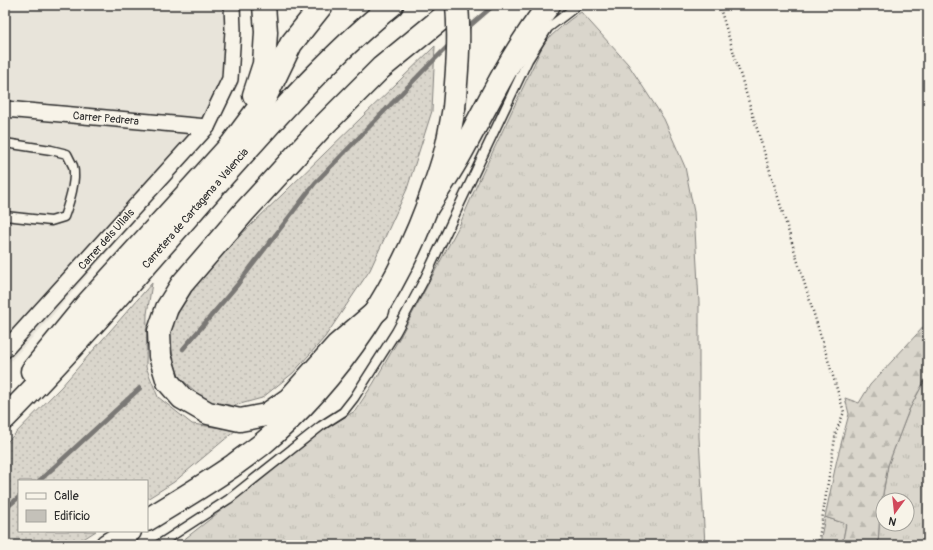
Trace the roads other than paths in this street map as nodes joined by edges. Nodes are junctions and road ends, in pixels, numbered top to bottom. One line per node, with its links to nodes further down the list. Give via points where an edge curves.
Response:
1 (232, 5): 9 (street, Carrer dels Ullals, via 230,79)
2 (264, 5): 13 (main road, via 264,64 255,93 229,132 106,272)
3 (322, 5): 13 (main road, via 291,44 263,102 231,145)
4 (392, 5): 17 (main road, Carretera de Cartagena a Valencia, via 368,24 316,75 48,374)
5 (458, 5): 11 (main road, bridge, via 458,60 454,108 445,154); 14 (main road, via 381,68 320,129 182,284 167,308 159,331 160,356 168,382 182,398 208,413 240,420 266,415 289,399 337,345)
6 (549, 5): 11 (main road, via 515,53 461,153)
7 (578, 5): 21 (lane, via 548,28 528,60 424,280 396,332 354,398 343,412 320,426 229,499)
8 (5, 109): 9 (street, Carrer Pedrera)
9 (207, 127): 15 (street, Carrer dels Ullals)
10 (5, 143): 12 (lane, via 67,154 73,167 73,184 64,217 51,221)
11 (427, 208): 14 (main road)
12 (5, 216)
13 (86, 305): 16 (main road, via 15,391)
14 (378, 310): 18 (main road, via 340,363 295,415 260,446 207,484)
15 (5, 350)
16 (5, 399)
17 (5, 418)
18 (148, 519)
19 (128, 532): 20 (main road)
20 (107, 545)
21 (158, 545)

